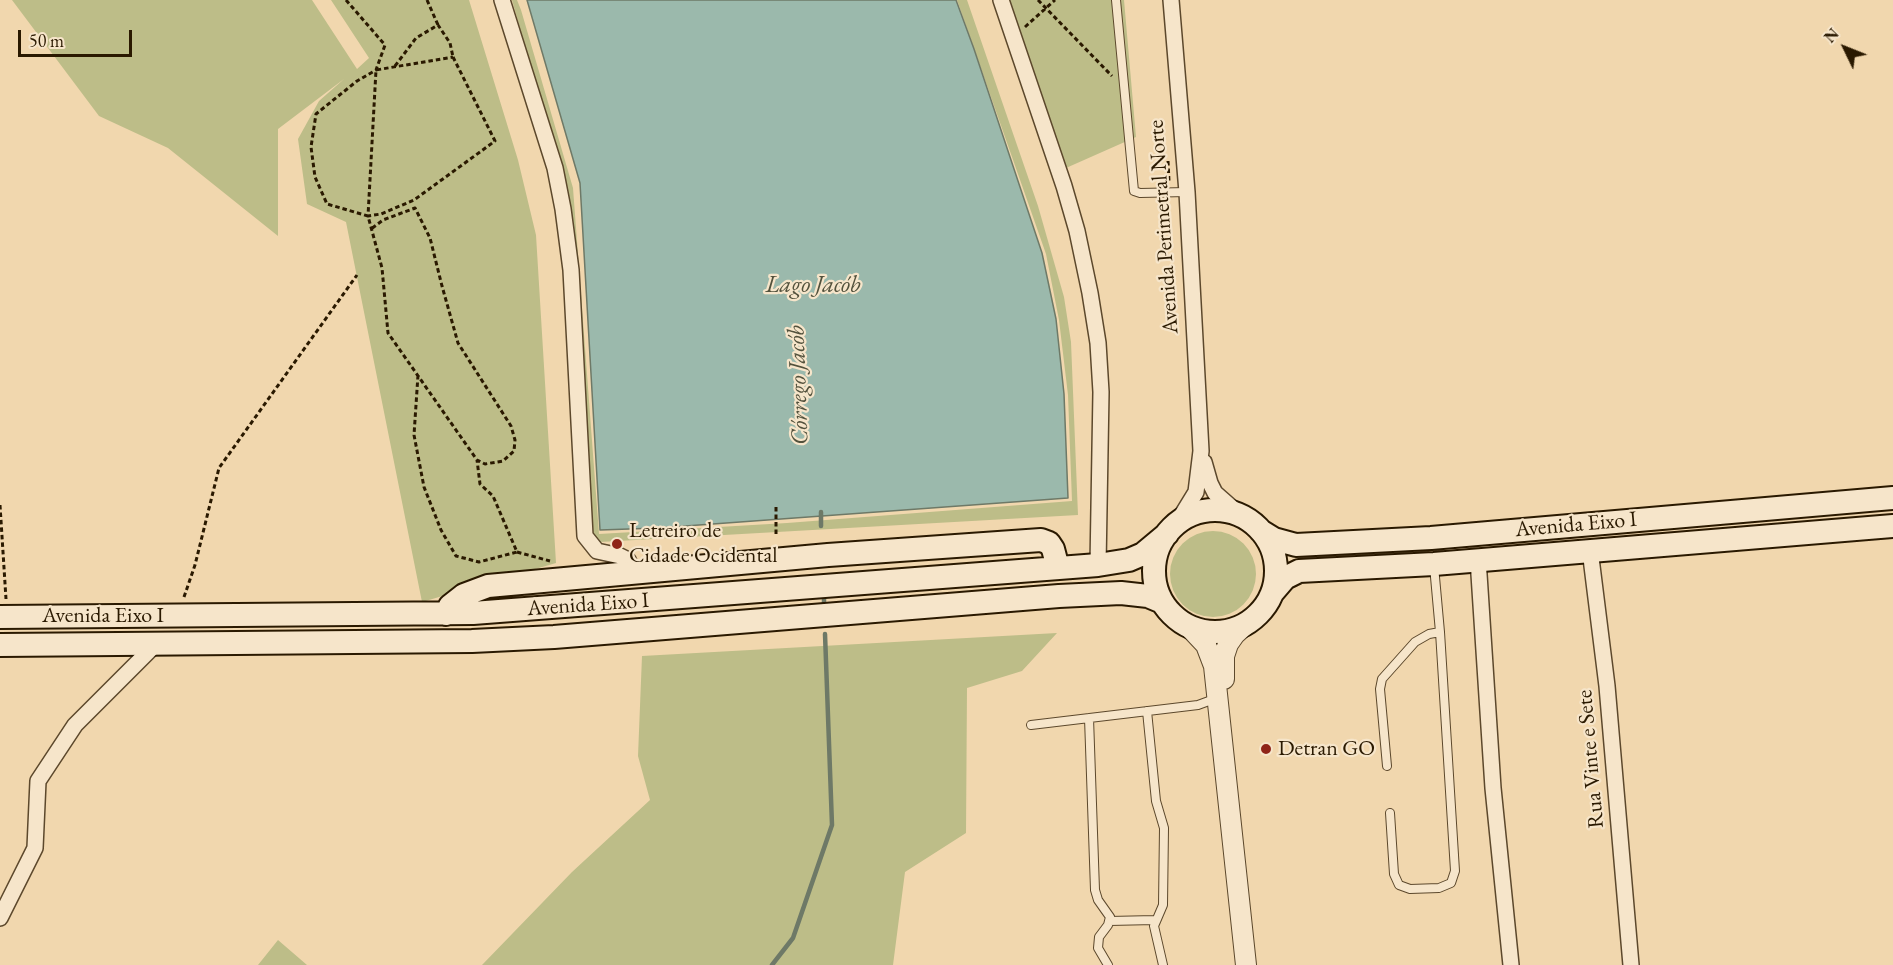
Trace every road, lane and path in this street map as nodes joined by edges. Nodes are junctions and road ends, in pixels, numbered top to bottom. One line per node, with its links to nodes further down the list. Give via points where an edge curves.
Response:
1 (346, 0): 14 (path, via 386,45)
2 (427, 0): 10 (path)
3 (502, 0): 38 (street, via 555,168 564,219 571,270 585,536 597,551 628,560)
4 (1001, 0): 11 (street)
5 (1038, 0): 9 (path)
6 (1055, 0): 9 (path)
7 (1116, 0): 15 (lane)
8 (1171, 0): 16 (street, Avenida Perimetral Norte)
9 (1047, 9): 11 (path); 15 (path)
10 (438, 25): 12 (path, via 450,43); 13 (path, via 416,38)
11 (1014, 37): 36 (street, via 1077,231 1098,343)
12 (453, 57): 13 (path); 17 (path, via 495,141 414,200)
13 (394, 67): 14 (path)
14 (376, 70): 17 (path); 17 (path, via 316,114 311,147 315,177 327,204)
15 (1123, 87): 16 (lane, via 1134,191)
16 (1187, 192): 21 (street, Avenida Perimetral Norte)
17 (368, 216): 18 (path)
18 (371, 229): 20 (path, via 382,268 388,333); 22 (path, via 415,208 430,238 458,343 511,426 515,440 514,451 503,461 485,464)
19 (357, 275): 42 (path, via 219,468)
20 (418, 374): 22 (path); 32 (path, via 414,435 424,487 441,530 456,556 479,562)
21 (1201, 451): 26 (street, Avenida Perimetral Norte, via 1215,493); 28 (street, Avenida Perimetral Norte, via 1196,492)
22 (477, 460): 32 (path, via 480,484 493,496)
23 (1893, 498): 29 (main road, Avenida Eixo I, via 1397,540 1296,545)
24 (0, 505): 43 (path)
25 (776, 507): 30 (path)
26 (1240, 515): 28 (main road, via 1207,509 1189,514); 29 (main road)
27 (1893, 525): 31 (main road, Avenida Eixo I)
28 (1172, 528): 36 (main road, Avenida Eixo I, via 1143,554); 40 (main road, via 1154,560)
29 (1261, 531): 39 (main road, via 1276,563)
30 (776, 536)
31 (1590, 550): 33 (main road, Avenida Eixo I); 62 (street, Rua Vinte e Sete, via 1607,686)
32 (517, 552): 34 (path)
33 (1478, 559): 35 (main road, Avenida Eixo I); 61 (street, via 1493,788)
34 (553, 561)
35 (1434, 564): 39 (main road, Avenida Eixo I, via 1299,571 1285,578); 46 (lane)
36 (1098, 565): 37 (main road, Avenida Eixo I)
37 (1058, 568): 38 (main road, via 1053,549 1041,540); 41 (main road, Avenida Eixo I)
38 (634, 573): 41 (main road, via 488,586 464,595)
39 (1272, 592): 44 (main road, via 1262,610)
40 (1160, 601): 45 (main road, via 1172,616); 47 (main road, Avenida Eixo I, via 1122,592 554,637)
41 (446, 614): 42 (main road, Avenida Eixo I)
42 (178, 616): 43 (main road, Avenida Eixo I)
43 (3, 617)
44 (1246, 624): 45 (main road, via 1218,633); 49 (street, via 1228,644)
45 (1189, 627): 49 (street, via 1211,655)
46 (1440, 632): 53 (lane, via 1414,642 1382,679); 54 (lane, via 1455,871 1451,883 1439,888 1410,889 1399,885 1394,874)
47 (156, 644): 48 (main road, Avenida Eixo I); 55 (street, via 75,725 38,781 35,848)
48 (0, 645)
49 (1221, 695): 50 (lane, via 1198,705); 60 (street, via 1224,769)
50 (1147, 711): 51 (lane); 56 (lane, via 1156,801 1164,828 1163,905)
51 (1089, 718): 52 (lane); 57 (lane, via 1095,890)
52 (1031, 725)
53 (1387, 766)
54 (1390, 813)
55 (0, 918)
56 (1155, 920): 57 (lane); 59 (lane)
57 (1110, 921): 58 (lane, via 1099,937 1098,948)
58 (1107, 965)
59 (1163, 965)
60 (1246, 965)
61 (1511, 965)
62 (1631, 965)

